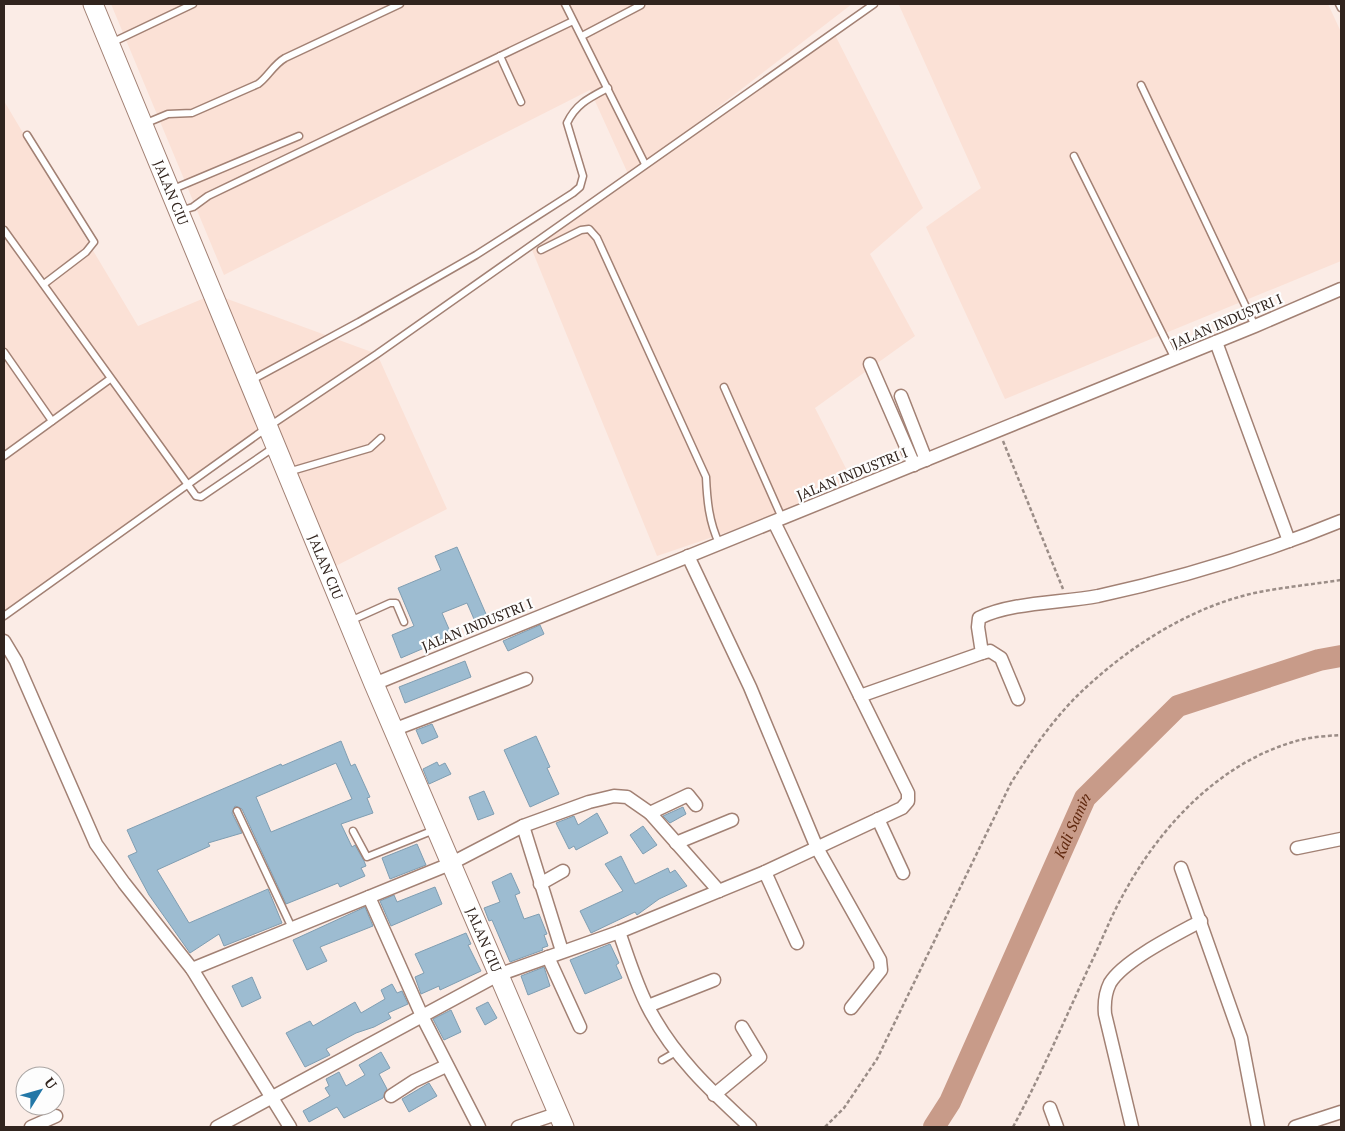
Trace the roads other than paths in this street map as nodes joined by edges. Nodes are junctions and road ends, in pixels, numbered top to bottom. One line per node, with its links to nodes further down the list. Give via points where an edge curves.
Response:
1 (93, 4): 11 (street, JALAN CIU)
2 (193, 4): 11 (lane)
3 (400, 4): 16 (lane, via 284,58 258,84 192,113 168,114)
4 (564, 4): 9 (lane)
5 (874, 4): 20 (lane, via 674,147)
6 (1339, 4): 8 (lane)
7 (641, 5): 10 (lane)
8 (1341, 8)
9 (573, 21): 10 (lane); 12 (lane)
10 (582, 36): 14 (lane)
11 (110, 44): 16 (street, JALAN CIU)
12 (500, 56): 15 (lane); 22 (lane)
13 (1141, 85): 27 (lane)
14 (608, 88): 20 (lane); 33 (lane, via 583,101 566,123 583,176 580,187 573,193 476,255)
15 (521, 102)
16 (143, 124): 21 (street, JALAN CIU)
17 (27, 135): 25 (lane, via 94,242 86,252)
18 (299, 136): 21 (lane)
19 (1074, 156): 30 (lane)
20 (645, 164): 37 (lane)
21 (170, 190): 22 (street, JALAN CIU)
22 (179, 211): 33 (street, JALAN CIU)
23 (4, 230): 25 (lane)
24 (541, 250): 47 (lane, via 582,230 589,229 597,238 706,477 707,500)
25 (44, 284): 32 (lane)
26 (1341, 289): 27 (street, JALAN INDUSTRI I)
27 (1255, 326): 28 (street, JALAN INDUSTRI I)
28 (1216, 342): 30 (street, JALAN INDUSTRI I); 46 (street)
29 (4, 352): 36 (lane)
30 (1175, 359): 41 (street, JALAN INDUSTRI I)
31 (870, 364): 41 (street)
32 (110, 379): 36 (lane); 43 (lane)
33 (249, 382): 37 (street, JALAN CIU)
34 (724, 387): 44 (lane)
35 (901, 396): 41 (street)
36 (52, 421): 40 (lane)
37 (268, 427): 39 (street, JALAN CIU); 43 (lane)
38 (382, 438): 42 (lane, via 370,448)
39 (276, 446): 42 (street, JALAN CIU); 43 (lane, via 201,497 196,496)
40 (4, 456)
41 (920, 462): 44 (street, JALAN INDUSTRI I)
42 (287, 473): 50 (street, JALAN CIU)
43 (187, 484): 49 (lane)
44 (778, 520): 47 (street, JALAN INDUSTRI I); 56 (street)
45 (1341, 521): 46 (street)
46 (1289, 541): 53 (street, via 1208,568 1099,596 996,611 979,618)
47 (718, 543): 48 (street, JALAN INDUSTRI I)
48 (688, 556): 55 (street, JALAN INDUSTRI I); 69 (street, via 750,687)
49 (4, 616)
50 (348, 621): 51 (lane, via 396,603); 55 (street, JALAN CIU)
51 (404, 622)
52 (4, 641): 85 (street, via 16,661 96,844)
53 (982, 653): 56 (street); 57 (street, via 990,651 1001,658)
54 (526, 680): 58 (street)
55 (374, 684): 58 (street, JALAN CIU)
56 (860, 696): 62 (street, via 908,793 908,801 902,808)
57 (1018, 699)
58 (394, 730): 65 (street, JALAN CIU)
59 (696, 806): 61 (street, via 688,795)
60 (237, 811): 80 (lane)
61 (650, 813): 64 (street, via 627,797 614,796); 68 (street)
62 (878, 819): 69 (street); 75 (street)
63 (732, 820): 68 (street)
64 (523, 826): 71 (street); 76 (street)
65 (435, 830): 66 (lane, via 368,857); 71 (street, JALAN CIU)
66 (353, 831)
67 (1341, 839): 70 (street)
68 (676, 843): 77 (street)
69 (818, 848): 74 (street); 89 (street, via 880,960 881,970)
70 (1297, 848)
71 (450, 864): 78 (street); 86 (street, JALAN CIU)
72 (1182, 868): 79 (street)
73 (564, 871): 76 (street)
74 (765, 872): 77 (street); 82 (street)
75 (902, 872)
76 (540, 884): 83 (street)
77 (719, 891): 81 (street)
78 (369, 897): 80 (street); 90 (street)
79 (1200, 921): 110 (street, via 1119,972 1110,983 1104,1000 1104,1014); 111 (street, via 1241,1038)
80 (292, 928): 85 (street)
81 (618, 932): 83 (street); 88 (street)
82 (797, 943)
83 (562, 951): 84 (street)
84 (548, 957): 86 (street); 91 (street)
85 (192, 969): 98 (street)
86 (498, 976): 90 (street); 102 (street, JALAN CIU)
87 (714, 980): 88 (street)
88 (648, 1006): 93 (street)
89 (851, 1008)
90 (422, 1016): 95 (street); 98 (street)
91 (580, 1027)
92 (742, 1027): 96 (street, via 760,1057)
93 (676, 1052): 94 (lane); 96 (street)
94 (662, 1060)
95 (446, 1066): 97 (street); 106 (street)
96 (714, 1095): 108 (street)
97 (391, 1096)
98 (270, 1098): 104 (street); 105 (street)
99 (1050, 1108): 109 (street)
100 (1341, 1112): 112 (street)
101 (56, 1116): 103 (street)
102 (562, 1120): 107 (street)
103 (31, 1127)
104 (217, 1127)
105 (290, 1127)
106 (479, 1127)
107 (518, 1127)
108 (750, 1127)
109 (1057, 1127)
110 (1132, 1127)
111 (1258, 1127)
112 (1295, 1127)

